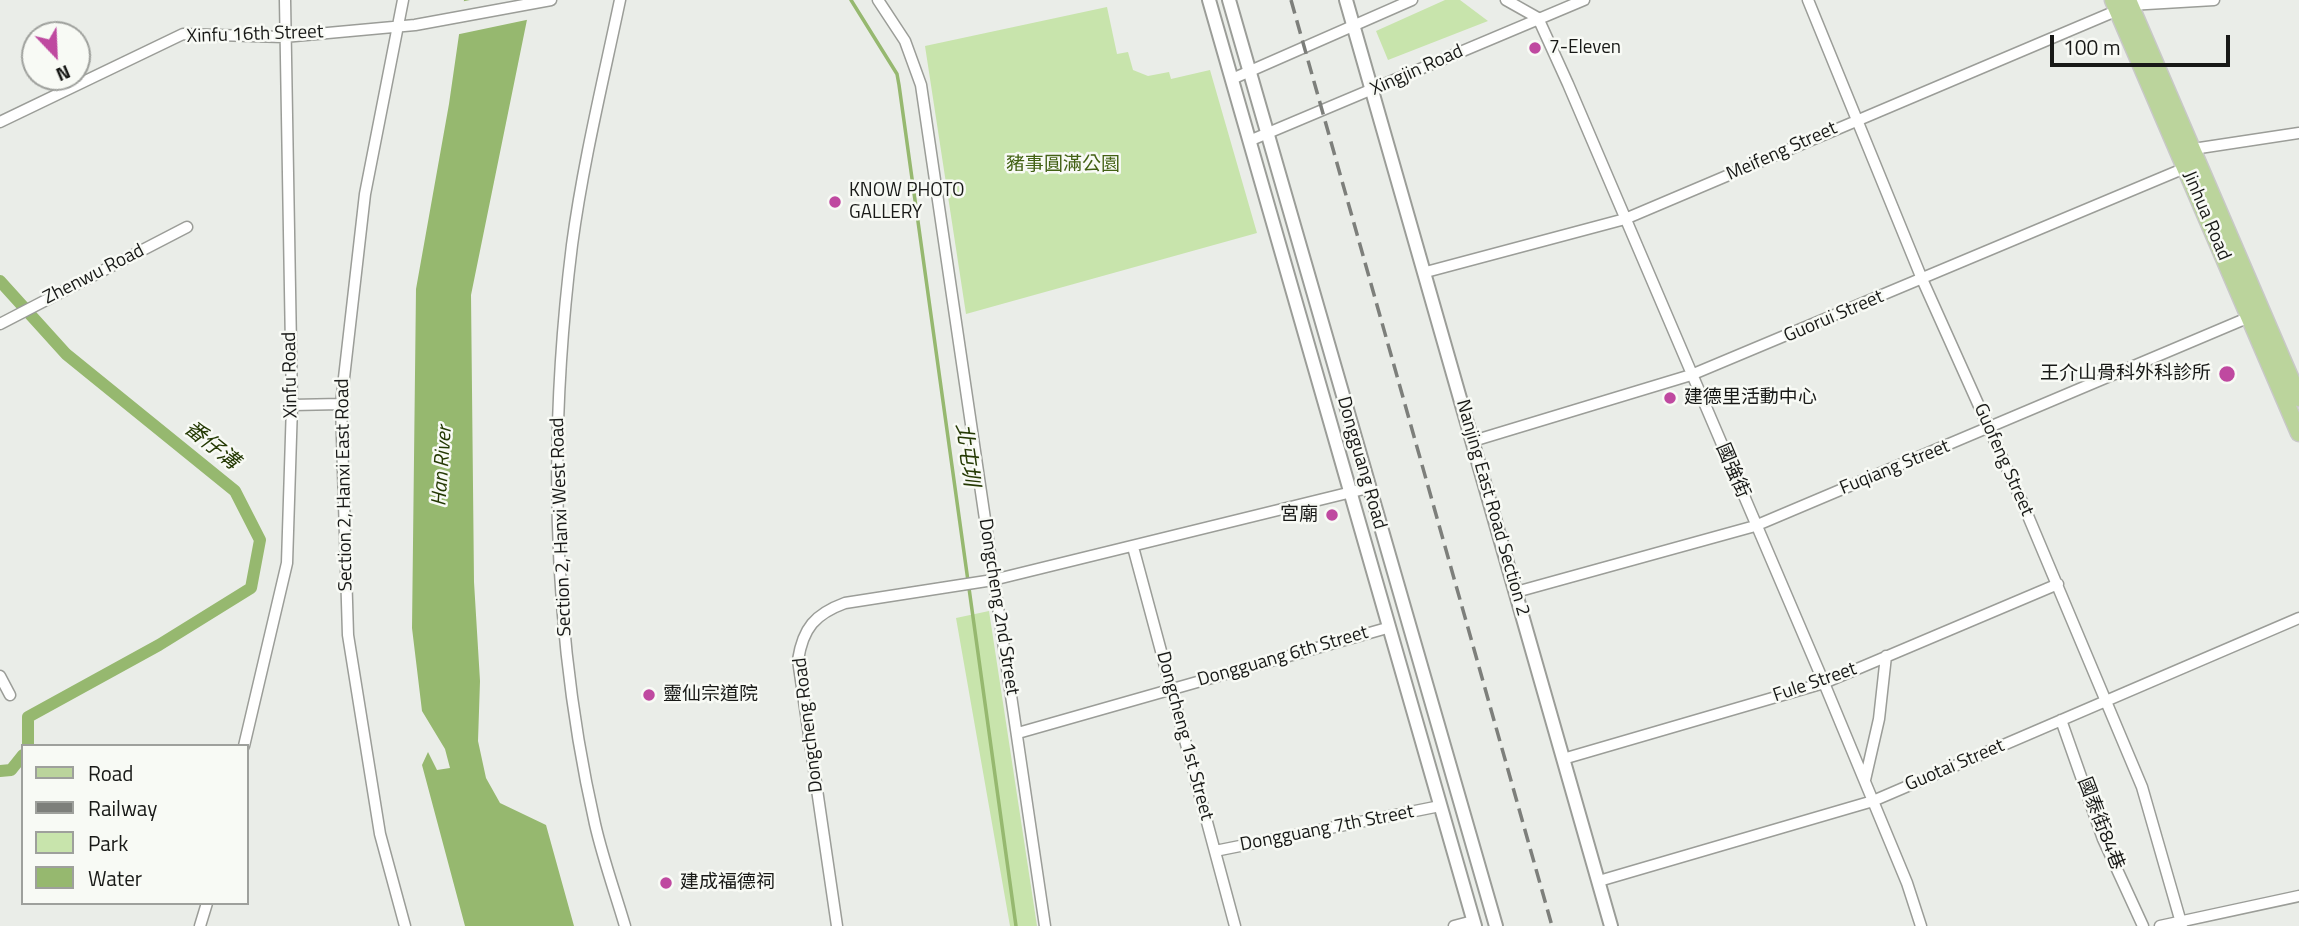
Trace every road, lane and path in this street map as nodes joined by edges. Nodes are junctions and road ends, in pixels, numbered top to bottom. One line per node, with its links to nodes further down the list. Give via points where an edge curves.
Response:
1 (285, 0): 18 (street, Xinfu Road)
2 (403, 0): 17 (street, Section 2, Hanxi East Road)
3 (551, 0): 17 (street, Xinfu 16th Street)
4 (620, 0): 72 (street, Section 2, Hanxi West Road, via 572,243 558,399 557,491 572,691 595,825)
5 (878, 0): 46 (street, Dongcheng 2nd Street, via 905,41 923,95)
6 (1209, 0): 20 (street, Dongguang Road)
7 (1229, 0): 19 (street, Dongguang Road)
8 (1346, 0): 16 (street, Nanjing East Road Section 2)
9 (1412, 0): 16 (street)
10 (1506, 0): 15 (street)
11 (1584, 0): 15 (street, Xingjin Road)
12 (1808, 0): 22 (street, Guofeng Street)
13 (2214, 0): 14 (street, Meifeng Street)
14 (2122, 4): 22 (street, Meifeng Street); 27 (main road, Jinhua Road); 28 (main road, Jinhua Road)
15 (1538, 18): 21 (street, Xingjin Road); 29 (street, 國強街)
16 (1354, 25): 19 (street); 21 (street, Nanjing East Road Section 2)
17 (398, 26): 18 (street, Xinfu 16th Street); 37 (street, Section 2, Hanxi East Road, via 365,194)
18 (284, 37): 23 (street, Xinfu 16th Street, via 183,34); 38 (street, Xinfu Road)
19 (1249, 72): 20 (street); 24 (street, Dongguang Road)
20 (1231, 79): 26 (street, Dongguang Road)
21 (1372, 90): 24 (street, Xingjin Road); 31 (street, Nanjing East Road Section 2)
22 (1858, 119): 29 (street, Meifeng Street); 32 (street, Guofeng Street)
23 (2, 121)
24 (1266, 134): 26 (street, Xingjin Road); 42 (street, Dongguang Road)
25 (2299, 134): 27 (street)
26 (1249, 141): 43 (street, Dongguang Road)
27 (2193, 149): 33 (main road, Jinhua Road)
28 (2185, 168): 32 (street, Guorui Street); 33 (main road, Jinhua Road)
29 (1625, 219): 31 (street, Meifeng Street); 35 (street, 國強街)
30 (187, 227): 34 (street, Zhenwu Road)
31 (1426, 272): 41 (street, Nanjing East Road Section 2)
32 (1922, 279): 35 (street, Guorui Street); 39 (street, Guofeng Street)
33 (2256, 314): 36 (main road, Jinhua Road); 39 (street, Fuqiang Street); 40 (main road, Jinhua Road)
34 (0, 324)
35 (1692, 375): 41 (street, Guorui Street); 44 (street, 國強街)
36 (2299, 398)
37 (341, 404): 38 (street); 71 (street, Section 2, Hanxi East Road, via 348,635 380,834)
38 (292, 405): 59 (street, Xinfu Road, via 286,563)
39 (1989, 428): 44 (street, Fuqiang Street); 47 (street, Guofeng Street)
40 (2299, 432)
41 (1473, 441): 48 (street, Nanjing East Road Section 2)
42 (1368, 488): 43 (street); 77 (street, Dongguang Road)
43 (1349, 493): 45 (street); 50 (street, Dongguang Road)
44 (1755, 526): 48 (street, Fuqiang Street); 53 (street, 國強街)
45 (1133, 547): 46 (street); 54 (street, Dongcheng 1st Street)
46 (993, 580): 58 (street, Dongcheng 2nd Street); 73 (street, Dongcheng Road, via 845,603 825,610 801,639 798,660)
47 (2058, 584): 51 (street, Fule Street); 56 (street, Guofeng Street)
48 (1516, 592): 60 (street, Nanjing East Road Section 2)
49 (2299, 618): 56 (street, Guotai Street)
50 (1387, 628): 54 (street, Dongguang 6th Street); 63 (street, Dongguang Road)
51 (1886, 656): 53 (street, Fule Street); 61 (street, via 1879,719)
52 (0, 676): 55 (street)
53 (1824, 683): 60 (street, Fule Street); 61 (street, 國強街)
54 (1172, 688): 58 (street, Dongguang 6th Street); 64 (street, Dongcheng 1st Street)
55 (10, 695)
56 (2107, 701): 57 (street, Guotai Street); 69 (street, Guofeng Street, via 2142,787)
57 (2061, 720): 62 (street, Guotai Street); 80 (street, 國泰街84巷, via 2103,839)
58 (1018, 733): 74 (street, Dongcheng 2nd Street)
59 (244, 744)
60 (1563, 759): 65 (street, Nanjing East Road Section 2)
61 (1865, 780): 62 (street, 國強街)
62 (1873, 801): 65 (street, Guotai Street); 79 (street, 國強街)
63 (1440, 806): 64 (street, Dongguang 7th Street); 68 (street, Dongguang Road)
64 (1215, 851): 75 (street, Dongcheng 1st Street)
65 (1599, 881): 78 (street, Nanjing East Road Section 2)
66 (2299, 896): 69 (street)
67 (206, 905): 70 (street)
68 (1474, 923): 76 (street)
69 (2181, 924): 81 (street)
70 (200, 926)
71 (405, 926)
72 (625, 926)
73 (837, 926)
74 (1045, 926)
75 (1235, 926)
76 (1454, 926)
77 (1496, 926)
78 (1611, 926)
79 (1921, 926)
80 (2143, 926)
81 (2160, 926)

